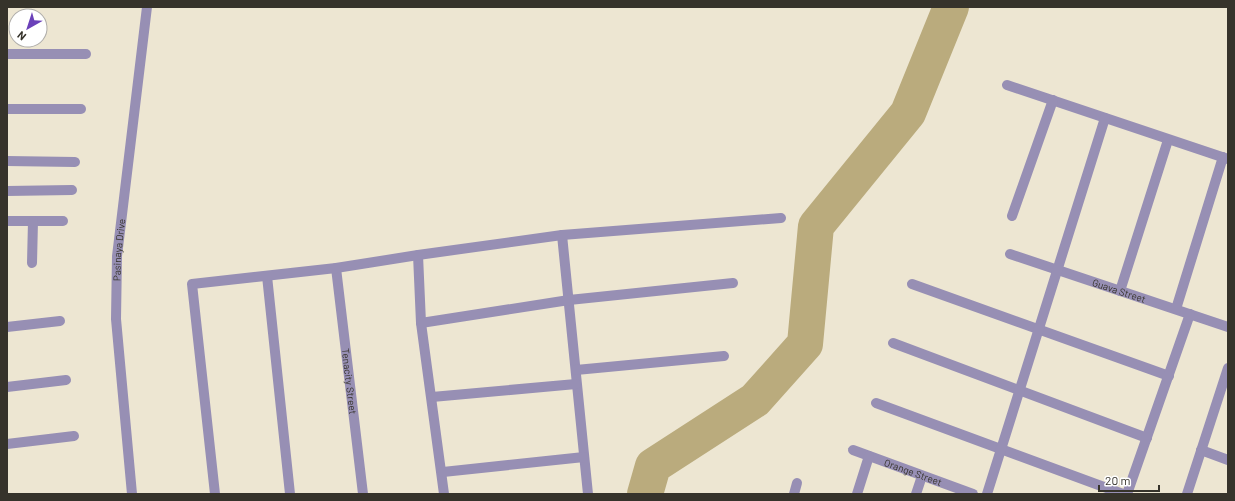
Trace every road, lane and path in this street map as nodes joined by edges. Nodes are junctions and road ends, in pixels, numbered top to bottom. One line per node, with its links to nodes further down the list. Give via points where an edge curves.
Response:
1 (147, 7): 62 (street, Pasinaya Drive, via 116,256 116,319)
2 (7, 54): 3 (street)
3 (86, 54)
4 (1007, 85): 5 (street)
5 (1053, 100): 8 (street); 15 (street)
6 (7, 108): 7 (street)
7 (81, 109)
8 (1105, 118): 9 (street); 25 (street)
9 (1168, 140): 10 (street); 29 (street)
10 (1226, 158): 31 (street)
11 (7, 161): 12 (street)
12 (75, 162)
13 (72, 190): 14 (street)
14 (7, 191)
15 (1012, 216)
16 (781, 218): 20 (street)
17 (7, 221): 18 (street)
18 (33, 221): 19 (street); 23 (street)
19 (63, 221)
20 (562, 235): 22 (street); 30 (street)
21 (1010, 254): 25 (street, Guava Street)
22 (418, 255): 24 (street); 34 (street)
23 (32, 263)
24 (336, 268): 26 (street); 65 (street, Tenacity Street)
25 (1058, 270): 29 (street, Guava Street); 37 (street)
26 (267, 276): 63 (street, via 192,284); 64 (street)
27 (733, 283): 30 (street)
28 (912, 284): 37 (street)
29 (1120, 291): 31 (street, Guava Street)
30 (569, 300): 34 (street); 41 (street)
31 (1176, 309): 32 (street, Guava Street)
32 (1190, 314): 36 (street, Guava Street); 42 (street)
33 (60, 321): 35 (street)
34 (421, 323): 48 (street)
35 (7, 327)
36 (1228, 327)
37 (1039, 329): 42 (street); 46 (street)
38 (893, 342): 46 (street)
39 (724, 356): 41 (street)
40 (1228, 368): 47 (street)
41 (576, 370): 44 (street)
42 (1169, 376): 51 (street)
43 (66, 380): 45 (street)
44 (576, 384): 48 (street); 56 (street)
45 (7, 387)
46 (1020, 390): 51 (street); 53 (street)
47 (1224, 392): 55 (street)
48 (432, 397): 59 (street)
49 (876, 403): 53 (street)
50 (74, 436): 52 (street)
51 (1147, 438): 74 (street)
52 (7, 444)
53 (1001, 449): 72 (street); 73 (street)
54 (853, 450): 57 (street, Orange Street)
55 (1201, 450): 58 (street); 75 (street)
56 (584, 456): 59 (street); 67 (street)
57 (869, 456): 60 (street, Orange Street); 69 (street)
58 (1228, 460)
59 (443, 472): 66 (street)
60 (922, 476): 70 (street); 71 (street, Orange Street)
61 (797, 483): 68 (street)
62 (132, 494)
63 (215, 494)
64 (290, 494)
65 (363, 494)
66 (444, 494)
67 (588, 494)
68 (794, 494)
69 (856, 494)
70 (916, 494)
71 (973, 494)
72 (987, 494)
73 (1123, 494)
74 (1127, 494)
75 (1186, 494)

